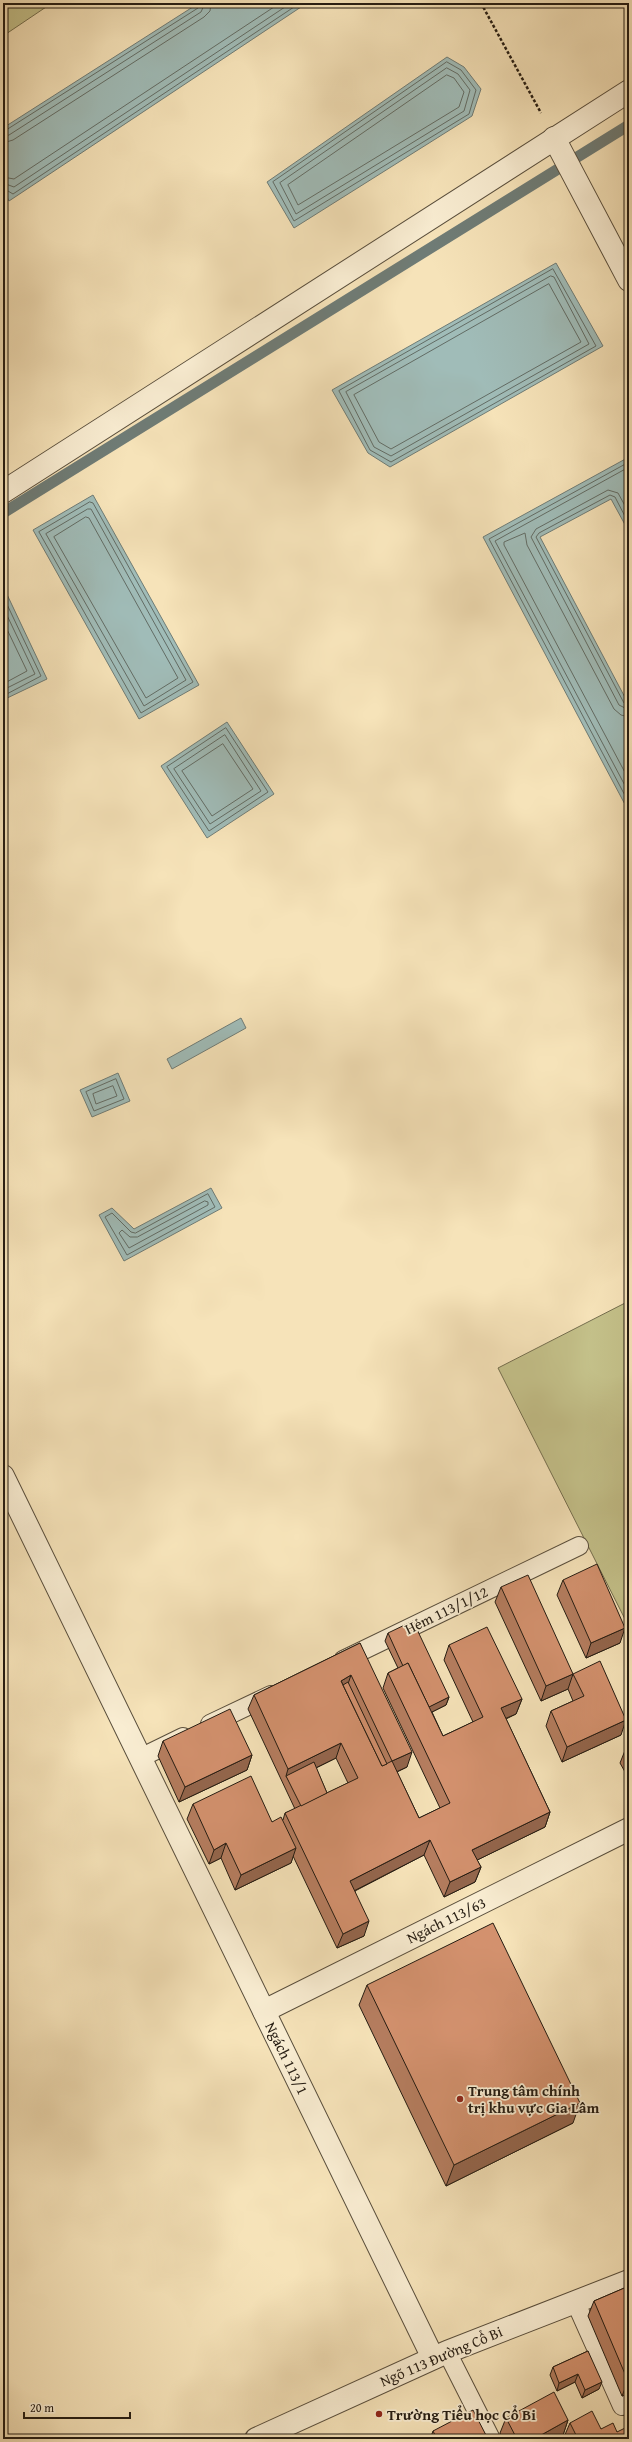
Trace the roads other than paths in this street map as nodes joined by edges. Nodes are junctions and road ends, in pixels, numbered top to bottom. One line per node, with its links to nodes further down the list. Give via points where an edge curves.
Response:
1 (629, 91): 2 (street)
2 (555, 139): 3 (street); 4 (street)
3 (629, 280)
4 (3, 492)
5 (3, 1476): 9 (street, Ngách 113/1)
6 (579, 1546): 7 (lane, Hẻm 113/1/12)
7 (327, 1668)
8 (284, 1688): 9 (lane)
9 (140, 1758): 11 (street, Ngách 113/1)
10 (629, 1829): 11 (street, Ngách 113/63)
11 (264, 2011): 14 (street, Ngách 113/1)
12 (629, 2281): 13 (street, Ngõ 113 Đường Cổ Bi)
13 (575, 2301): 14 (street, Ngõ 113 Đường Cổ Bi); 15 (lane, via 622,2406)
14 (440, 2355): 16 (street, Ngõ 113 Đường Cổ Bi); 17 (lane)
15 (629, 2403)
16 (256, 2439)
17 (491, 2439)

